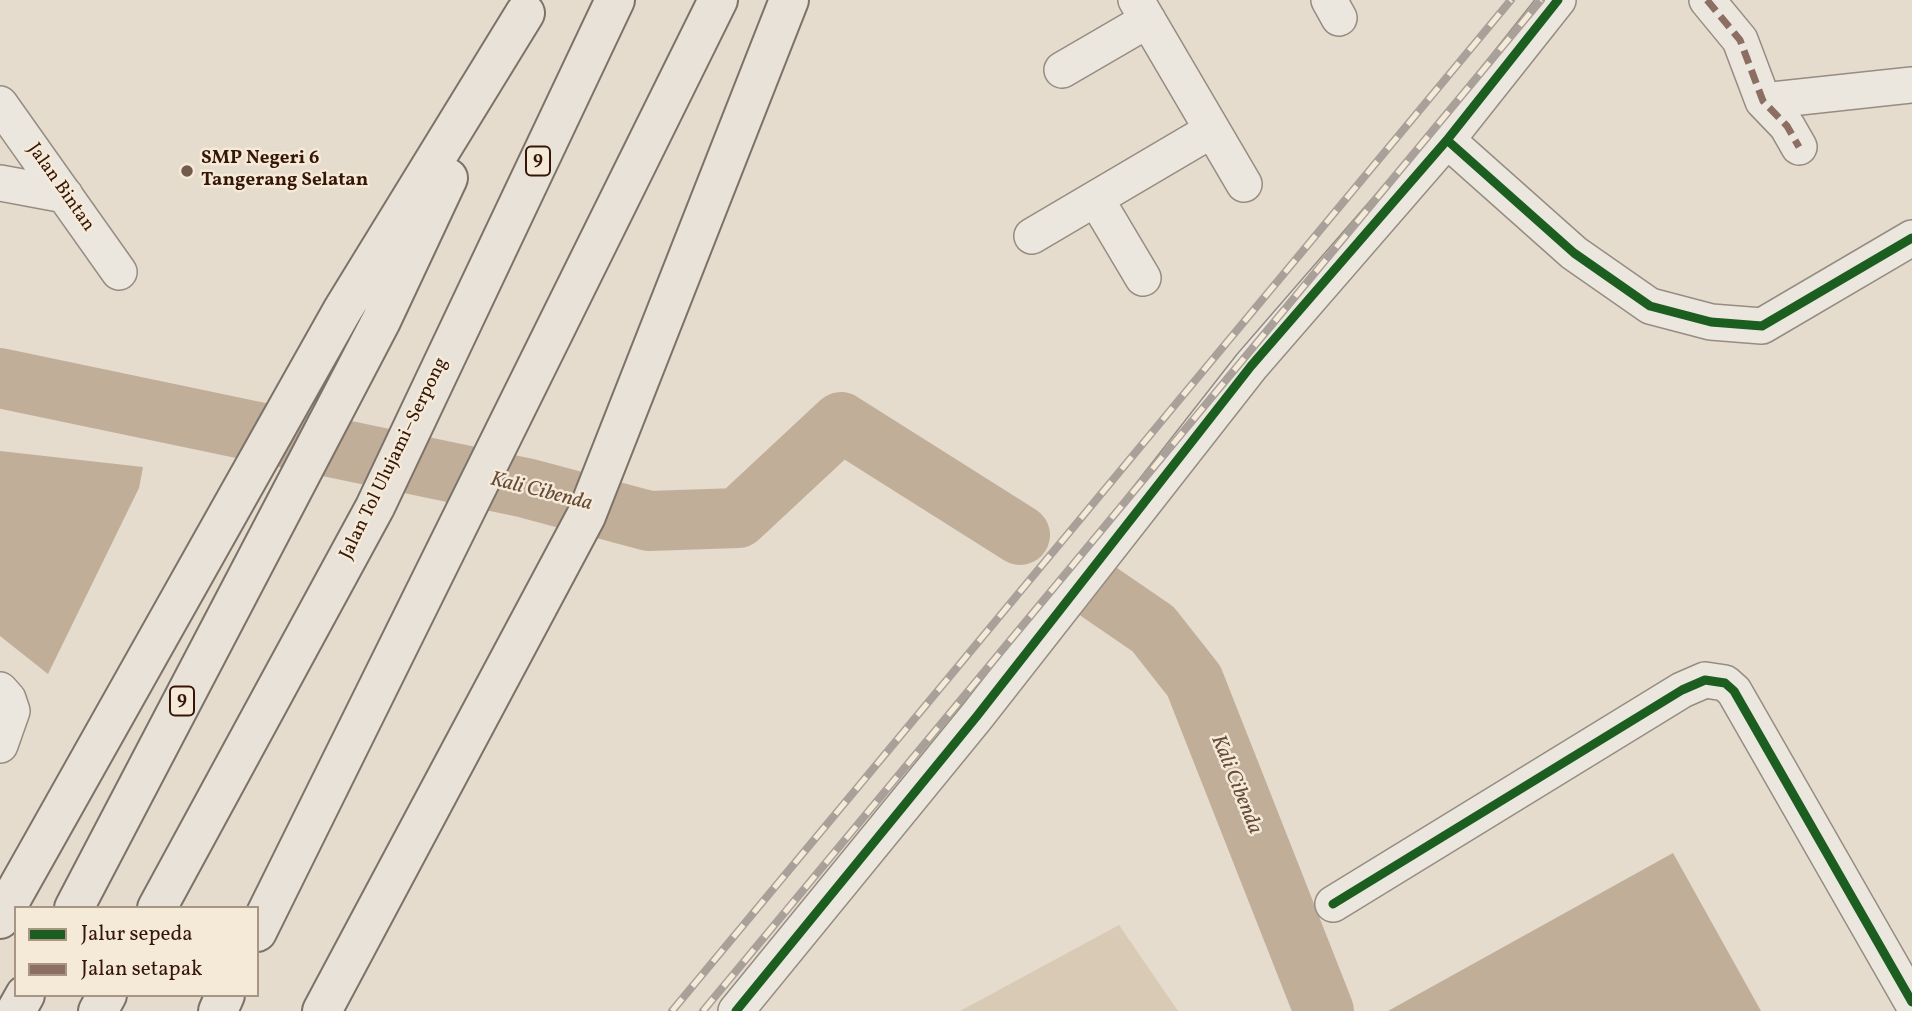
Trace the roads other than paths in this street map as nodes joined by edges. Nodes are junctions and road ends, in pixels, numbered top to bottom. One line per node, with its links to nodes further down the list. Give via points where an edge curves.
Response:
1 (615, 0): 27 (highway, Jalan Tol Ulujami–Serpong / 9, via 375,507)
2 (718, 0): 29 (highway)
3 (789, 0): 31 (highway, via 586,516)
4 (1558, 0): 13 (street)
5 (1707, 0): 10 (street, via 1740,40)
6 (529, 7): 26 (highway, 9, via 381,321); 28 (highway, via 342,311)
7 (1142, 10): 8 (street); 12 (street)
8 (1062, 71)
9 (1912, 85): 10 (street)
10 (1763, 101): 14 (street)
11 (0, 104): 17 (street, Jalan Bintan)
12 (1212, 130): 16 (street); 18 (street)
13 (1447, 140): 20 (street, via 1574,253 1650,306 1711,322 1762,326); 32 (street, via 1251,366 977,716)
14 (1799, 147)
15 (0, 183): 17 (street)
16 (1244, 184)
17 (65, 195): 21 (street, Jalan Bintan)
18 (1096, 199): 19 (street); 22 (street)
19 (1032, 236)
20 (1912, 238)
21 (119, 272)
22 (1143, 278)
23 (0, 690): 24 (street, via 12,711)
24 (0, 745)
25 (1334, 904): 30 (street, via 1682,690 1705,680 1725,683 1734,691)
26 (75, 906)
27 (158, 906)
28 (0, 919)
29 (259, 928)
30 (1912, 1002)
31 (322, 1011)
32 (736, 1011)

